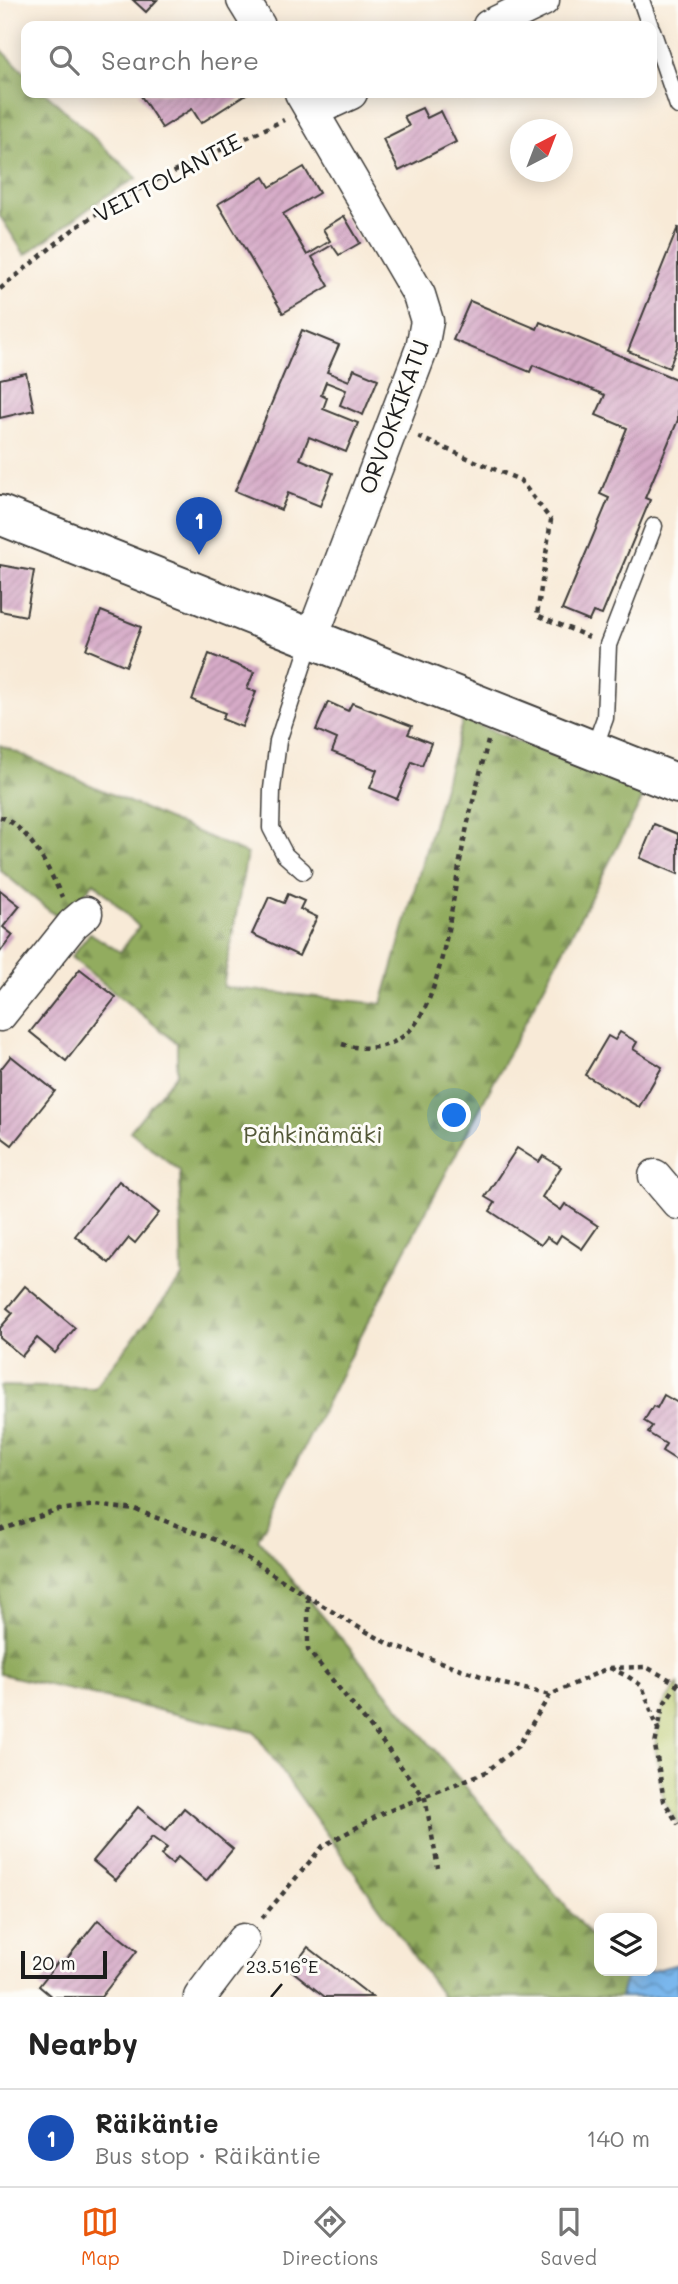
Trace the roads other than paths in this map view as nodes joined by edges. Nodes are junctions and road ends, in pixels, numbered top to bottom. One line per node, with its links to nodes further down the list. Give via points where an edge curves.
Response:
1 (243, 0): 4 (street)
2 (543, 0): 5 (street)
3 (641, 0): 6 (lane)
4 (256, 21)
5 (499, 21)
6 (648, 21)
7 (657, 45): 10 (lane)
8 (326, 98): 9 (street)
9 (306, 102): 13 (street, ORVOKKIKATU, via 419,295 427,321 422,348)
10 (678, 106)
11 (0, 515): 13 (street)
12 (654, 526): 14 (lane, via 608,645 605,718)
13 (311, 640): 14 (street); 16 (lane, via 278,741 272,789 271,828 285,855)
14 (593, 751): 15 (street)
15 (678, 785)
16 (303, 871)
17 (80, 918): 18 (street)
18 (0, 1015)
19 (655, 1176): 20 (street)
20 (678, 1203)
21 (243, 1940): 22 (street)
22 (200, 1997)

